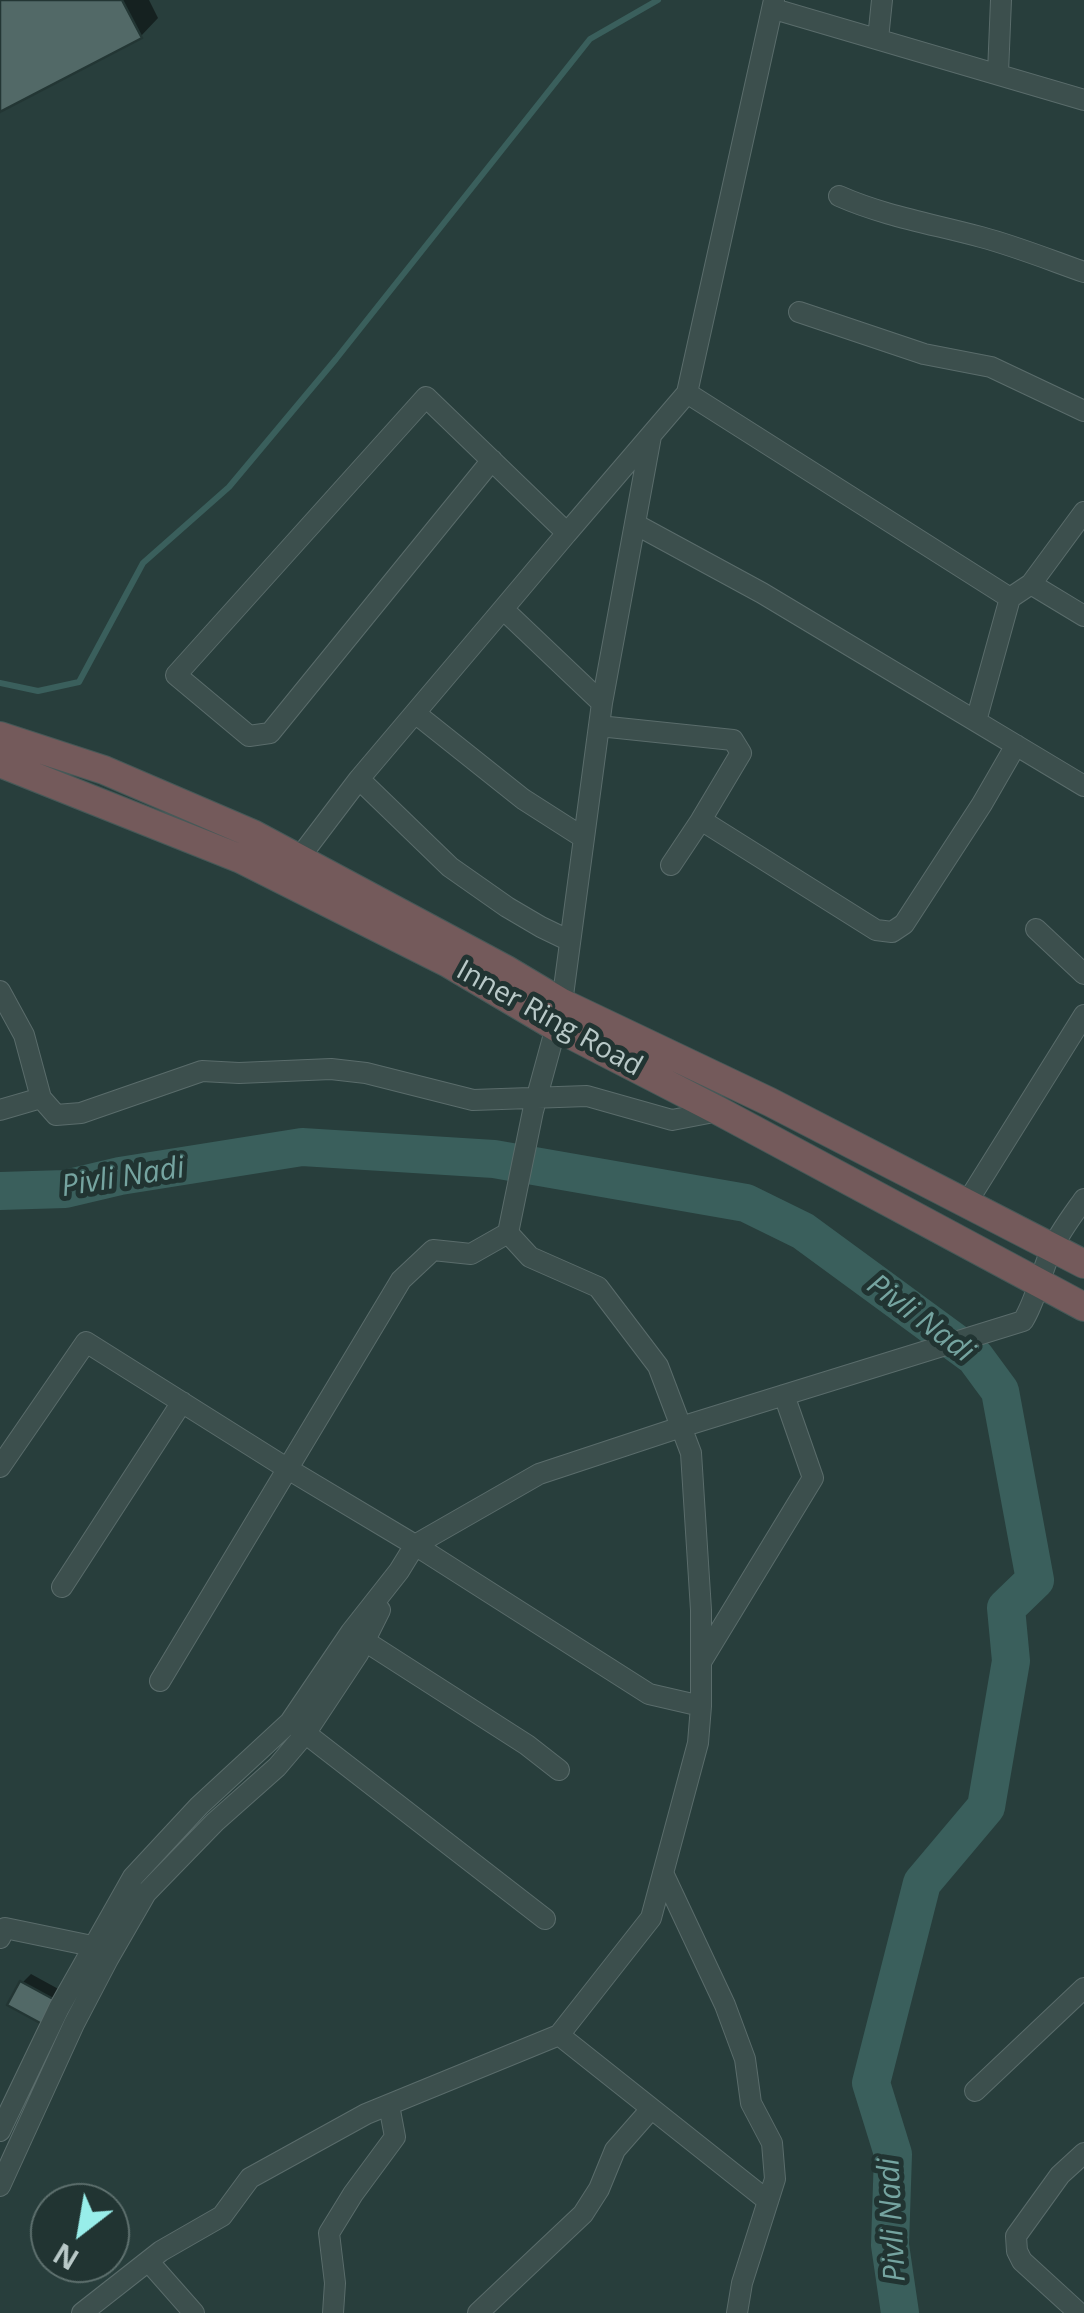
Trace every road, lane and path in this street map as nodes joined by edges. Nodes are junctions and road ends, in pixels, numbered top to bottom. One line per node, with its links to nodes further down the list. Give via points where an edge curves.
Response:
1 (882, 0): 4 (street)
2 (1001, 0): 5 (street)
3 (774, 4): 4 (street); 10 (street)
4 (878, 39): 5 (street)
5 (998, 73): 6 (street)
6 (1080, 101)
7 (839, 196): 8 (street)
8 (1084, 272)
9 (799, 312): 11 (street, via 924,354 991,366)
10 (687, 393): 12 (street); 18 (street)
11 (1084, 411)
12 (652, 434): 15 (street); 16 (street)
13 (492, 460): 13 (street, via 270,733 249,736 176,675 426,396); 16 (street)
14 (1084, 512): 17 (street)
15 (635, 524): 21 (street); 23 (street)
16 (567, 533): 19 (street)
17 (1031, 584): 18 (street); 20 (street)
18 (1010, 598): 23 (street)
19 (504, 609): 21 (street); 22 (street)
20 (1084, 616)
21 (602, 704): 24 (street)
22 (415, 714): 28 (street); 31 (street)
23 (976, 721): 26 (street)
24 (599, 726): 30 (street, via 733,740 741,753); 31 (street)
25 (0, 736): 33 (highway, Inner Ring Road, via 104,770 253,834)
26 (1016, 745): 29 (street); 30 (street, via 904,924 892,932 876,930)
27 (0, 763): 33 (highway, Inner Ring Road, via 240,859)
28 (359, 779): 33 (street); 35 (street, via 450,867)
29 (1084, 786)
30 (702, 820): 32 (street)
31 (584, 838): 35 (street)
32 (672, 865)
33 (291, 869): 38 (highway, Inner Ring Road, via 505,970)
34 (1036, 929): 36 (street)
35 (570, 941): 38 (street)
36 (1084, 974)
37 (0, 991): 40 (street, via 24,1035)
38 (559, 1015): 41 (street); 43 (highway, Inner Ring Road); 45 (highway, Inner Ring Road, via 770,1102)
39 (1084, 1016): 45 (street)
40 (41, 1098): 41 (street, via 56,1114 81,1113 202,1071 331,1069 473,1100); 42 (street)
41 (535, 1104): 43 (street, via 587,1096 672,1120); 46 (street)
42 (0, 1110)
43 (719, 1111): 49 (highway, Inner Ring Road)
44 (1084, 1199): 47 (street)
45 (966, 1204): 47 (highway, Inner Ring Road)
46 (508, 1232): 53 (street, via 530,1256 598,1287 658,1366); 55 (street, via 471,1254 433,1250 401,1280)
47 (1052, 1248): 48 (highway, Inner Ring Road); 49 (street)
48 (1084, 1264)
49 (1038, 1282): 50 (highway, Inner Ring Road); 51 (street, via 1023,1320)
50 (1084, 1307)
51 (784, 1395): 53 (street); 59 (street, via 813,1478)
52 (182, 1402): 54 (street, via 86,1342); 55 (street); 57 (street)
53 (681, 1427): 56 (street, via 539,1474); 59 (street, via 691,1453)
54 (0, 1467)
55 (288, 1469): 56 (street); 60 (street)
56 (415, 1545): 58 (street); 61 (street, via 649,1694)
57 (62, 1588)
58 (358, 1636): 62 (street); 63 (street)
59 (700, 1664): 61 (street)
60 (160, 1681)
61 (700, 1706): 64 (street, via 698,1743)
62 (298, 1728): 65 (street); 67 (street, via 199,1806 133,1877); 75 (street, via 277,1767 146,1894 74,2024)
63 (559, 1770)
64 (663, 1873): 69 (street, via 651,1918); 76 (street, via 725,2005 745,2059 751,2103 772,2143 775,2179)
65 (545, 1919)
66 (0, 1938): 67 (street, via 5,1928)
67 (92, 1946): 73 (street)
68 (1084, 1988): 70 (street)
69 (559, 2035): 71 (street); 72 (street)
70 (975, 2091)
71 (389, 2104): 77 (street, via 250,2178 222,2216); 80 (street, via 395,2136 329,2233)
72 (650, 2109): 76 (street); 81 (street, via 614,2150 582,2214)
73 (0, 2131)
74 (1084, 2153): 83 (street, via 1016,2236 1022,2261)
75 (0, 2186)
76 (768, 2200): 82 (street)
77 (148, 2262): 78 (street); 79 (street)
78 (82, 2313)
79 (194, 2313)
80 (333, 2313)
81 (478, 2313)
82 (737, 2313)
83 (1079, 2313)

